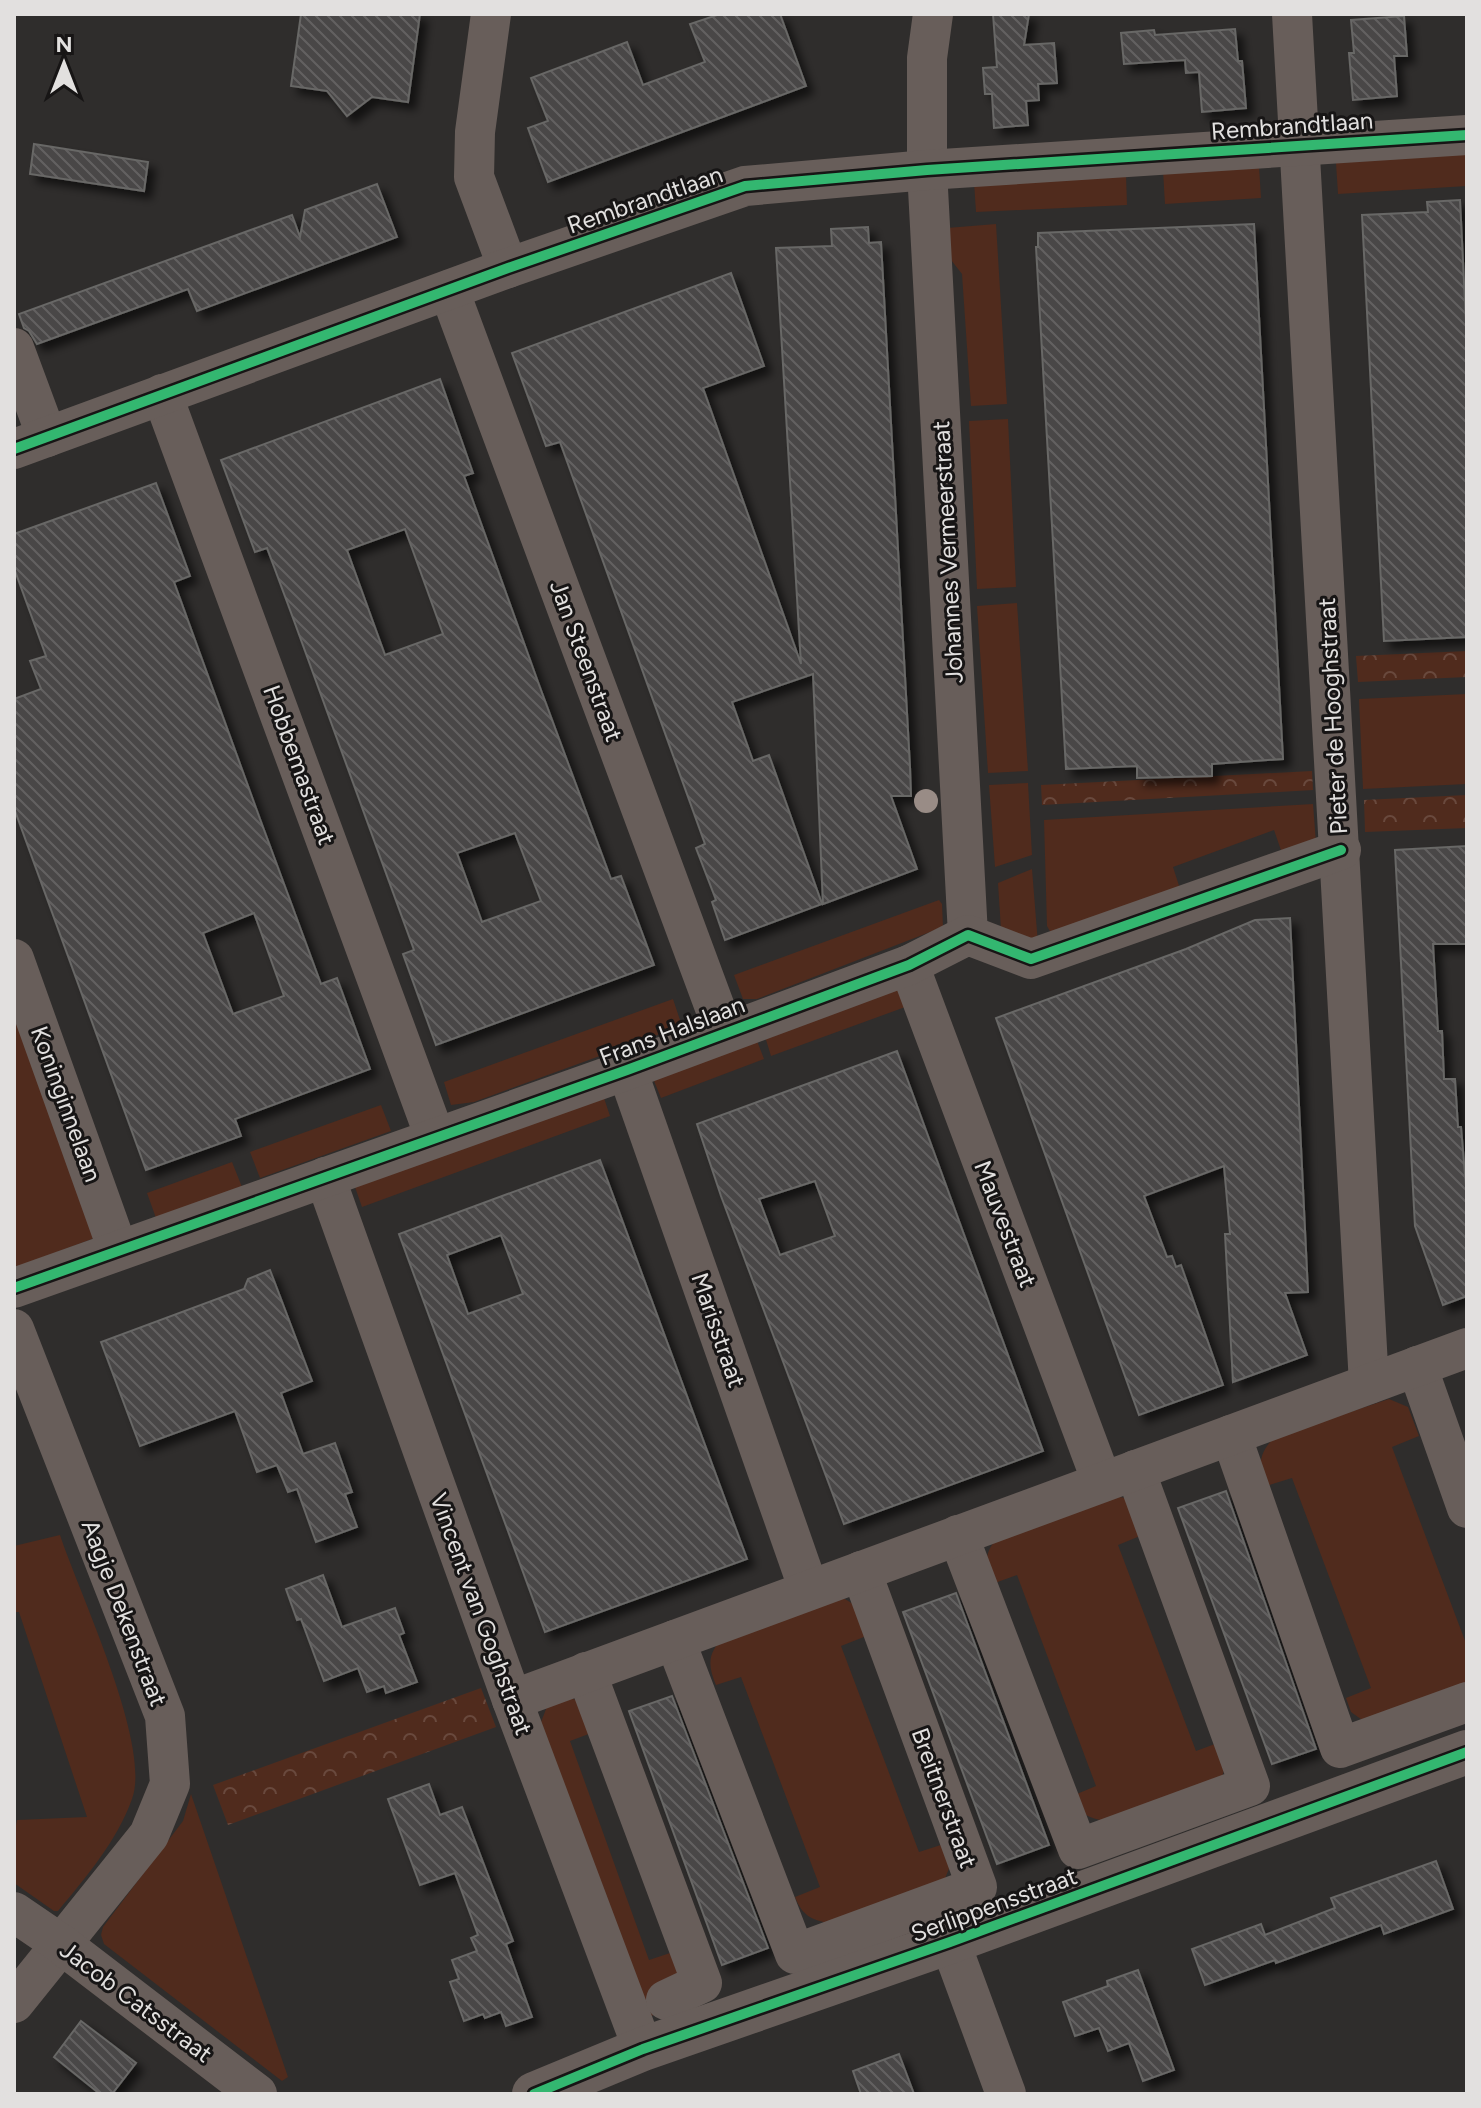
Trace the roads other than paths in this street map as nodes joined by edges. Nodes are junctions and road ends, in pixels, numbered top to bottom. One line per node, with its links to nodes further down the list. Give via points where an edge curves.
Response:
1 (491, 14): 7 (street, via 474,177)
2 (933, 14): 6 (street, Johannes Vermeerstraat, via 927,58)
3 (1292, 14): 5 (street, Rembrandtlaan)
4 (1467, 135): 5 (street, Rembrandtlaan)
5 (1301, 145): 6 (street, Rembrandtlaan); 12 (street, Pieter de Hooghstraat)
6 (927, 170): 7 (street, Rembrandtlaan, via 745,186); 13 (street, Johannes Vermeerstraat)
7 (508, 268): 8 (street, Rembrandtlaan)
8 (449, 290): 10 (street, Rembrandtlaan); 16 (street, Jan Steenstraat)
9 (14, 348): 11 (street)
10 (162, 394): 11 (street, Rembrandtlaan); 18 (street, Hobbemastraat)
11 (31, 443)
12 (1341, 850): 13 (street, via 1031,959); 25 (street, Pieter de Hooghstraat)
13 (968, 935): 15 (street, Frans Halslaan)
14 (14, 959): 20 (street, Koninginnelaan)
15 (909, 965): 16 (street, Frans Halslaan); 27 (street, Mauvestraat)
16 (724, 1032): 17 (street, Frans Halslaan)
17 (627, 1070): 18 (street, Frans Halslaan); 31 (street, Marisstraat)
18 (435, 1137): 19 (street, Frans Halslaan)
19 (325, 1177): 20 (street, Frans Halslaan); 34 (street, Vincent van Goghstraat)
20 (118, 1250): 21 (street, Frans Halslaan)
21 (14, 1288)
22 (14, 1329): 39 (street, Aagje Dekenstraat, via 165,1716 170,1784 149,1835)
23 (1467, 1348): 24 (street)
24 (1417, 1366): 25 (street); 28 (street)
25 (1369, 1384): 26 (street)
26 (1231, 1435): 27 (street); 35 (street, via 1340,1748)
27 (1119, 1476): 29 (street); 29 (street, via 1250,1786 1078,1849)
28 (1467, 1508)
29 (958, 1535): 30 (street)
30 (861, 1571): 31 (street); 32 (street, Breitnerstraat, via 977,1887 795,1954)
31 (809, 1590): 32 (street)
32 (675, 1640): 33 (street)
33 (586, 1672): 34 (street); 40 (street, via 702,1983)
34 (512, 1700): 42 (street, Vincent van Goghstraat)
35 (1467, 1702)
36 (1467, 1752): 38 (street, Serlippensstraat)
37 (14, 1912): 39 (street, Jacob Catsstraat)
38 (950, 1942): 42 (street, Serlippensstraat); 45 (street)
39 (61, 1944): 41 (street, Aagje Dekenstraat); 43 (street, Jacob Catsstraat)
40 (666, 2000)
41 (14, 2003)
42 (643, 2049): 44 (street, Serlippensstraat)
43 (257, 2094)
44 (534, 2094)
45 (1006, 2094)

